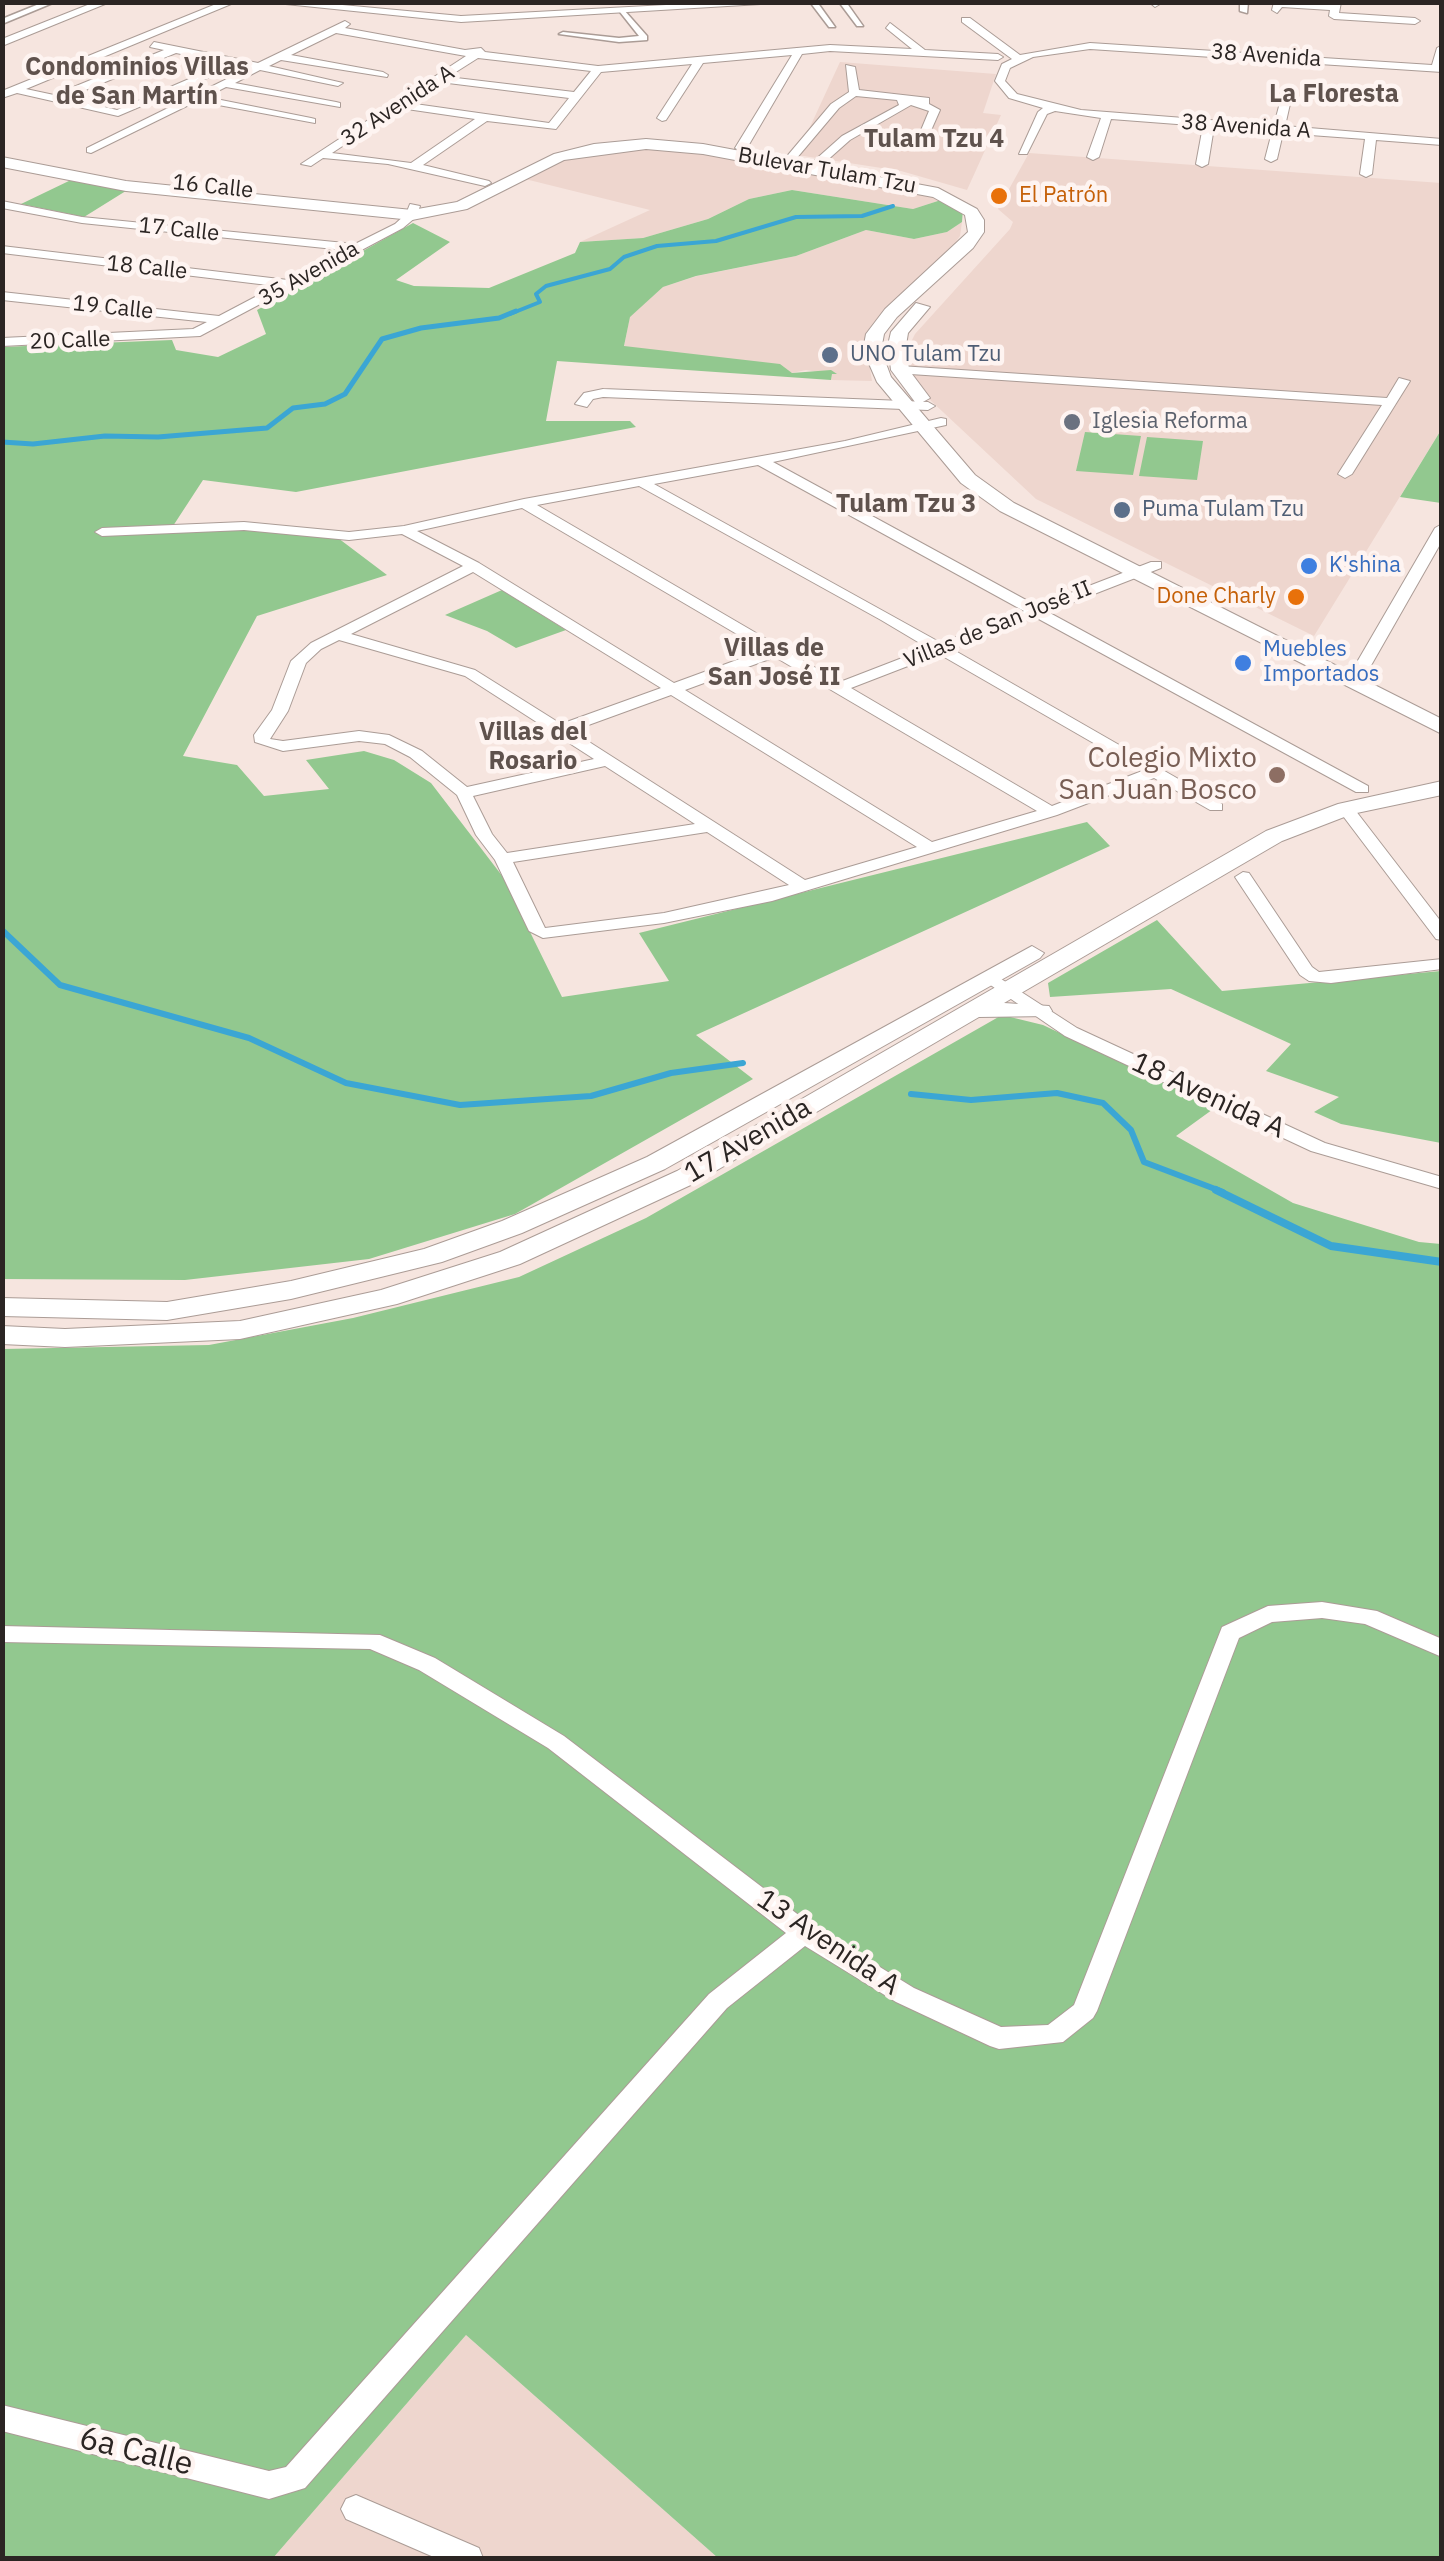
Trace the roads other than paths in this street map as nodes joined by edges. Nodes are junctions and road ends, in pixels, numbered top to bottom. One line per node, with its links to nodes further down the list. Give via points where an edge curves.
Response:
1 (52, 2): 20 (street)
2 (106, 2): 27 (street)
3 (231, 2): 52 (street)
4 (271, 2): 13 (street)
5 (419, 2): 16 (street)
6 (526, 2): 17 (street)
7 (586, 2): 15 (street)
8 (789, 2): 14 (street)
9 (813, 2): 22 (street)
10 (842, 2): 21 (street)
11 (1336, 5): 12 (street, via 1278,4); 19 (street, via 1334,16)
12 (1277, 10)
13 (368, 12): 16 (street); 25 (street)
14 (624, 12): 15 (street); 26 (street, via 644,38)
15 (573, 14): 17 (street)
16 (402, 15): 17 (street)
17 (506, 17)
18 (966, 20): 37 (street)
19 (1415, 21)
20 (2, 22)
21 (860, 24)
22 (832, 26)
23 (890, 26): 34 (street)
24 (1079, 29): 29 (street)
25 (333, 30): 32 (street); 35 (street)
26 (563, 34)
27 (4, 41)
28 (154, 45): 31 (street)
29 (1090, 46): 37 (street, 38 Avenida); 43 (street, 38 Avenida)
30 (1442, 48): 43 (street)
31 (176, 49): 39 (street); 56 (street)
32 (483, 49): 42 (street); 46 (street, 32 Avenida A)
33 (795, 50): 34 (street); 38 (street); 69 (street)
34 (922, 52): 36 (street)
35 (279, 56): 40 (street); 44 (street)
36 (998, 58)
37 (1018, 60): 59 (street, 38 Avenida A, via 1001,74 1004,88)
38 (698, 61): 42 (street); 62 (street)
39 (237, 62): 40 (street); 56 (street, via 118,113)
40 (263, 64): 44 (street, via 340,76); 47 (street); 48 (street)
41 (850, 67): 51 (street)
42 (598, 68): 53 (street)
43 (1439, 69)
44 (358, 70): 45 (street)
45 (383, 75)
46 (440, 79): 53 (street); 58 (street, 32 Avenida A)
47 (338, 83)
48 (225, 84): 50 (street); 50 (street, via 330,109)
49 (21, 91): 56 (street)
50 (210, 91): 55 (street)
51 (854, 93): 57 (street); 78 (street, via 835,106)
52 (2, 94)
53 (578, 96): 61 (street, via 552,127)
54 (1287, 96): 65 (street)
55 (196, 98): 63 (street); 70 (street)
56 (55, 99)
57 (906, 101): 66 (street, via 935,110); 78 (street)
58 (400, 106): 61 (street); 73 (street, 32 Avenida A)
59 (1051, 109): 60 (street, 38 Avenida A); 72 (street, via 1043,112)
60 (1108, 116): 64 (street, 38 Avenida A); 74 (street)
61 (484, 118): 80 (street)
62 (662, 118)
63 (311, 120)
64 (1209, 124): 65 (street, 38 Avenida A); 79 (street)
65 (1277, 130): 67 (street, 38 Avenida A); 75 (street)
66 (924, 134)
67 (1371, 136): 68 (street, 38 Avenida A); 81 (street)
68 (1442, 142)
69 (741, 148): 78 (main road, Bulevar Tulam Tzu); 82 (main road, Bulevar Tulam Tzu, via 678,139 601,141 538,156)
70 (92, 150)
71 (2, 152): 84 (main road, 16 Calle, via 164,182)
72 (1023, 152)
73 (322, 155): 77 (street, 32 Avenida A); 80 (street)
74 (1093, 156)
75 (1271, 160)
76 (2, 162): 84 (main road, 16 Calle, via 126,186)
77 (307, 164)
78 (816, 164): 84 (main road, Bulevar Tulam Tzu, via 672,145 594,148 548,162 456,208); 92 (main road, Bulevar Tulam Tzu, via 947,188 982,204 995,221 984,248 900,332); 96 (main road, Bulevar Tulam Tzu, via 938,193 976,220 966,245 875,334 875,364)
79 (1202, 164)
80 (414, 167): 82 (street)
81 (1366, 174)
82 (485, 183): 84 (main road, Bulevar Tulam Tzu)
83 (2, 204): 85 (street, 17 Calle, via 82,220)
84 (417, 209): 85 (street, 35 Avenida)
85 (357, 248): 87 (street, 35 Avenida)
86 (2, 250): 87 (street, 18 Calle)
87 (292, 284): 89 (street, 35 Avenida)
88 (2, 296): 89 (street, 19 Calle)
89 (224, 320): 90 (street, 35 Avenida)
90 (196, 334): 91 (street, 20 Calle)
91 (2, 342)
92 (900, 370): 94 (street); 97 (main road, Bulevar Tulam Tzu)
93 (1404, 381): 94 (street)
94 (1391, 402): 100 (street)
95 (582, 404): 96 (street, via 603,394)
96 (905, 406): 97 (street); 98 (main road, Bulevar Tulam Tzu)
97 (928, 406): 98 (main road, Bulevar Tulam Tzu)
98 (932, 425): 99 (street); 106 (main road, Bulevar Tulam Tzu, via 988,476); 107 (main road, Bulevar Tulam Tzu, via 984,492)
99 (758, 460): 101 (street); 111 (street)
100 (1345, 474)
101 (640, 482): 102 (street); 113 (street)
102 (524, 503): 103 (street); 114 (street)
103 (404, 530): 105 (street, via 356,536 244,526); 109 (street)
104 (1441, 530): 115 (street)
105 (102, 532)
106 (1110, 542): 107 (main road); 108 (main road, Bulevar Tulam Tzu)
107 (1088, 548): 110 (main road, Bulevar Tulam Tzu)
108 (1156, 565): 110 (street, Villas de San José II); 115 (main road, Bulevar Tulam Tzu)
109 (474, 566): 112 (street); 117 (street)
110 (1135, 571): 111 (street, Villas de San José II); 119 (main road, Bulevar Tulam Tzu)
111 (1037, 610): 113 (street, Villas de San José II); 125 (street)
112 (338, 635): 120 (street, via 470,674); 126 (street, via 299,661 263,742 389,740)
113 (940, 648): 116 (street, Villas de San José II); 122 (street)
114 (779, 650): 116 (street); 117 (street)
115 (1361, 669): 118 (main road, Bulevar Tulam Tzu)
116 (840, 687): 129 (street)
117 (672, 689): 120 (street); 131 (street)
118 (1442, 707)
119 (1442, 728)
120 (560, 730): 121 (street)
121 (607, 761): 126 (street); 130 (street)
122 (1156, 772): 127 (street); 129 (street)
123 (1442, 775): 125 (main road, 17 Avenida)
124 (1442, 788): 128 (main road, 17 Avenida)
125 (1362, 789): 137 (main road, 17 Avenida, via 1256,828)
126 (464, 793): 132 (street)
127 (1216, 806)
128 (1346, 808): 135 (street); 137 (main road, 17 Avenida, via 1274,836)
129 (1051, 812): 131 (street)
130 (706, 827): 132 (street); 134 (street)
131 (930, 848): 134 (street)
132 (503, 860): 134 (street, via 543,934 664,918)
133 (1243, 877): 136 (street, via 1315,977)
134 (803, 886)
135 (1442, 935)
136 (1442, 964)
137 (999, 982): 138 (main road, 17 Avenida); 139 (street, 18 Avenida A); 141 (main road, 17 Avenida, via 656,1163 432,1256 292,1290 167,1310)
138 (972, 1010): 139 (main road); 142 (main road, 17 Avenida, via 686,1176 528,1250 446,1280 240,1330)
139 (1040, 1011): 140 (street, 18 Avenida A, via 1318,1147)
140 (1442, 1183)
141 (2, 1307)
142 (2, 1336)
143 (2, 1634): 145 (street, 13 Avenida A, via 372,1641 427,1664 556,1742)
144 (1442, 1649): 145 (street, 13 Avenida A, via 1370,1617 1322,1610 1268,1614 1230,1633 1084,2011 1054,2035 1000,2038 905,1995)
145 (804, 1933): 146 (street, 6a Calle, via 718,2001 294,2478 269,2485)
146 (2, 2418)
147 (356, 2509): 148 (street)
148 (468, 2558)

